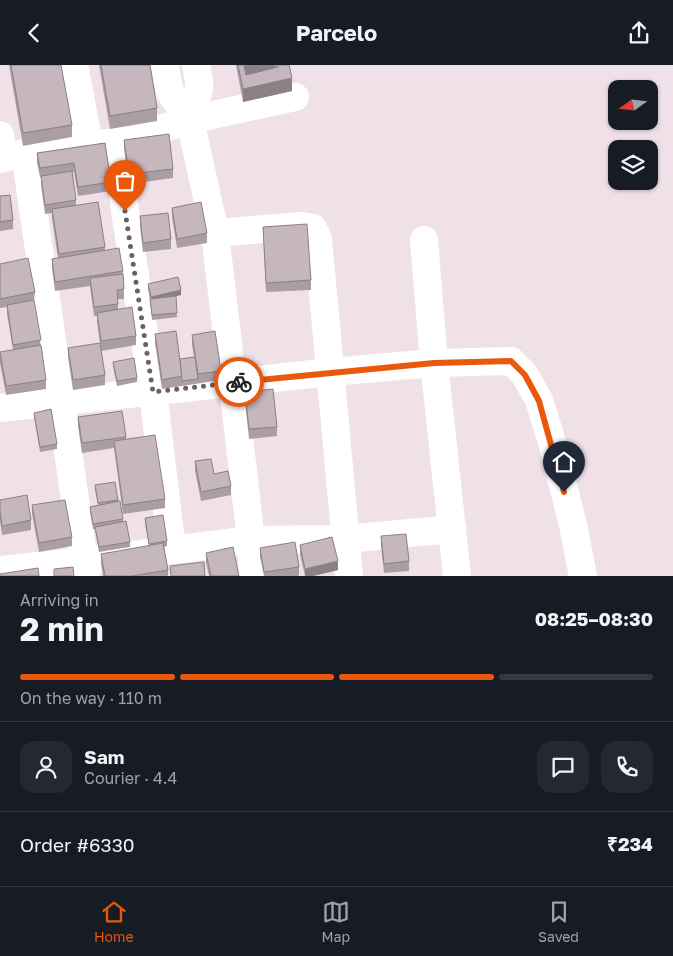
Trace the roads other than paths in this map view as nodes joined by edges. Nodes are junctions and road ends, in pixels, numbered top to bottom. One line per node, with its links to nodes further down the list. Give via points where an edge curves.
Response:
1 (74, 65): 7 (street)
2 (165, 65): 5 (street, via 172,96)
3 (196, 65): 5 (street, via 200,90)
4 (296, 97): 5 (street)
5 (188, 116): 6 (street); 9 (street)
6 (117, 141): 7 (street); 14 (street)
7 (90, 144): 8 (street)
8 (7, 152): 15 (street)
9 (215, 233): 12 (street, via 301,226 313,228 318,239); 13 (street)
10 (424, 239): 11 (street)
11 (434, 363): 12 (street); 17 (street); 26 (street, via 511,361 525,375 539,401 552,442)
12 (330, 372): 13 (street); 18 (street)
13 (233, 382): 14 (street); 19 (street)
14 (153, 392): 15 (street); 20 (street)
15 (61, 401): 16 (street); 21 (street)
16 (0, 408)
17 (452, 529): 18 (street); 25 (street)
18 (346, 539): 19 (street); 24 (street)
19 (251, 540): 20 (street); 23 (street)
20 (172, 550): 21 (street)
21 (85, 569): 22 (street)
22 (0, 570)
23 (253, 576)
24 (349, 576)
25 (456, 576)
26 (583, 576)

